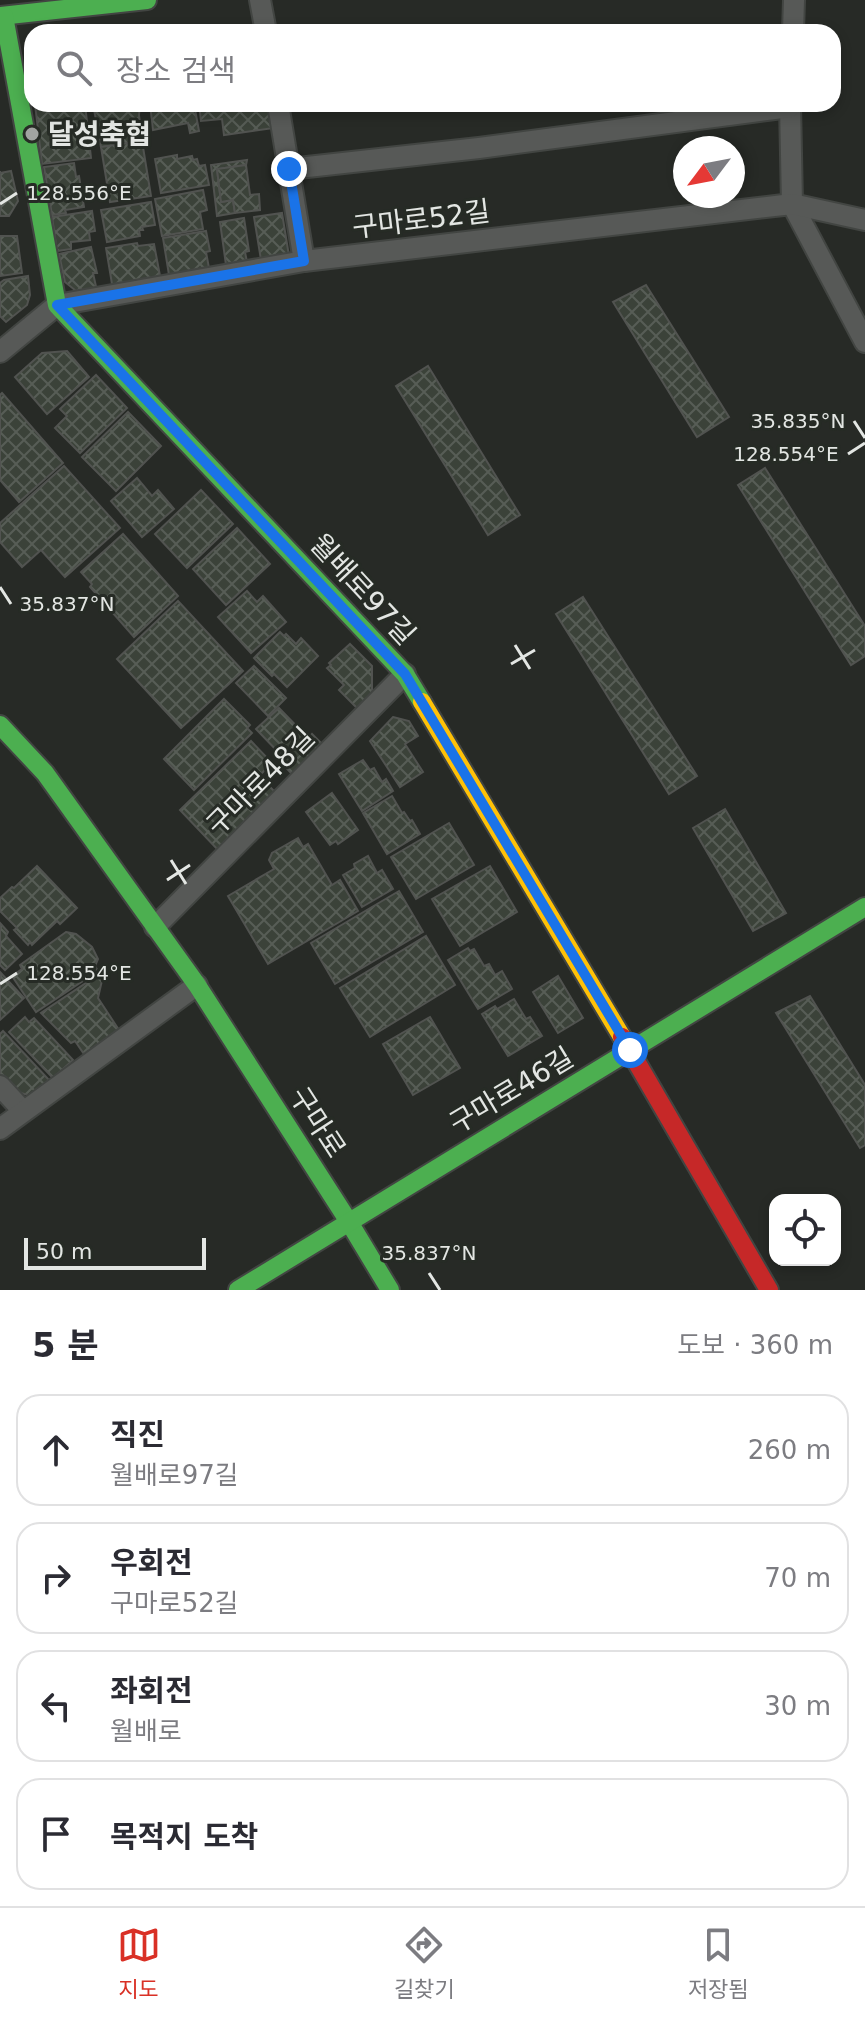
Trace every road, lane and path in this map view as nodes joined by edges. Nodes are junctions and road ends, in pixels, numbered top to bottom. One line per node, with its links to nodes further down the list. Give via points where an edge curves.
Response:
1 (147, 0): 4 (main road)
2 (260, 0): 5 (street)
3 (794, 0): 6 (street)
4 (2, 16): 14 (main road)
5 (264, 24)
6 (793, 24)
7 (279, 112): 10 (street)
8 (746, 112): 10 (street)
9 (790, 112): 11 (street)
10 (289, 169): 13 (street)
11 (792, 204): 12 (street, 구마로52길); 13 (street, 구마로52길); 15 (street)
12 (865, 220)
13 (304, 261): 14 (street, 구마로52길)
14 (57, 305): 16 (street, 구마로52길); 17 (main road, 월배로97길)
15 (865, 342)
16 (0, 352)
17 (405, 674): 20 (street, 구마로48길); 22 (main road, 월배로97길)
18 (0, 725): 20 (main road, 구마로, via 45,773)
19 (865, 907): 22 (main road, 구마로46길)
20 (155, 927): 21 (main road, 구마로)
21 (197, 985): 24 (street); 26 (main road, 구마로)
22 (630, 1050): 26 (main road, 구마로46길); 29 (main road, 월배로97길)
23 (0, 1086): 24 (street)
24 (23, 1111): 25 (street)
25 (0, 1129)
26 (349, 1222): 27 (main road, 구마로46길); 28 (main road, 구마로)
27 (238, 1290)
28 (390, 1290)
29 (769, 1290)

